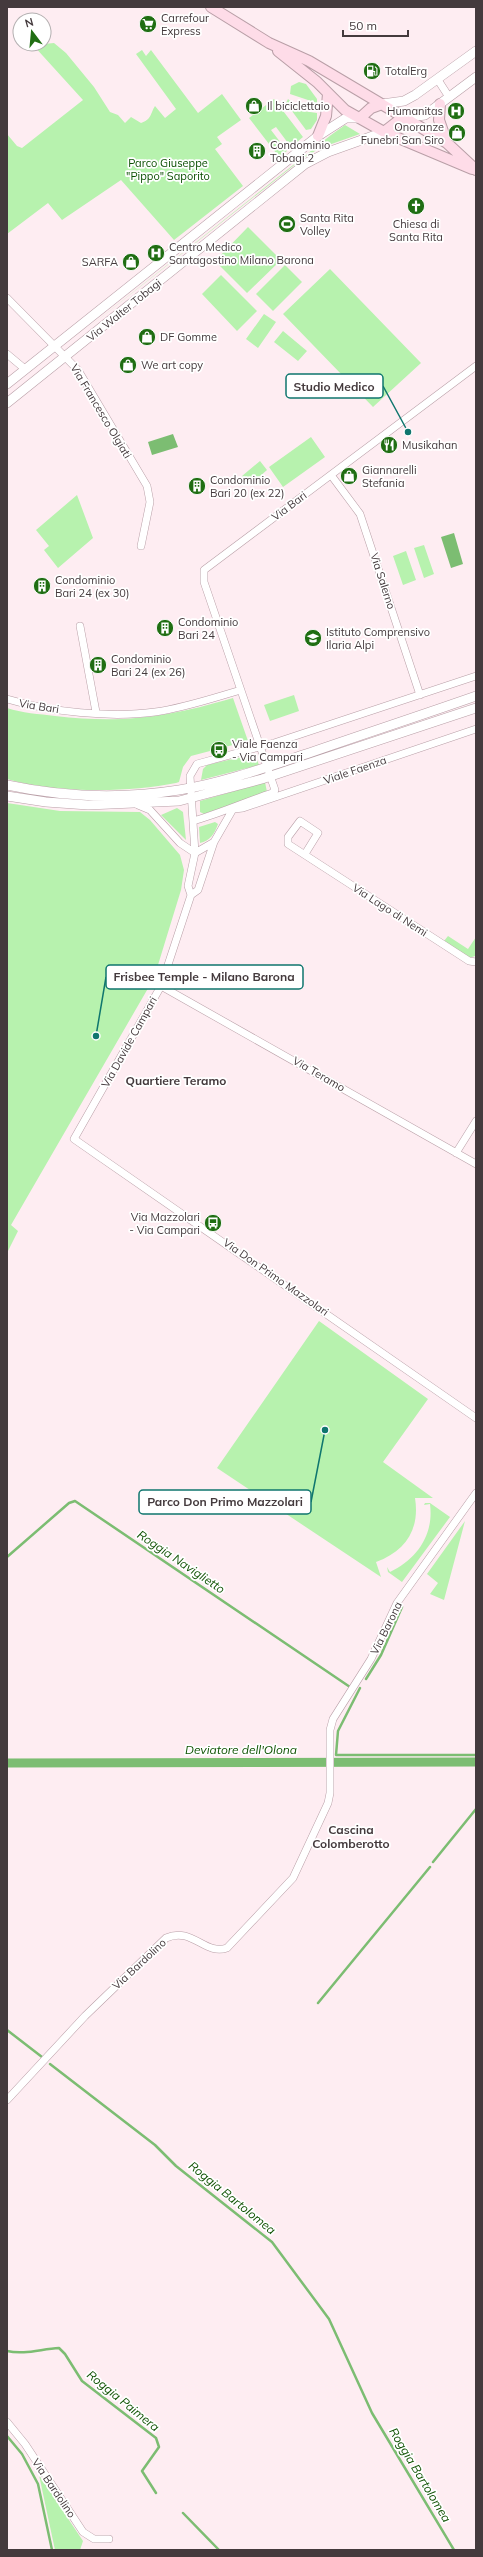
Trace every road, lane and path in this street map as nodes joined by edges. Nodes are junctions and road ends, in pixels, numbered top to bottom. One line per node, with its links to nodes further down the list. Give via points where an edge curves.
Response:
1 (211, 7): 2 (main road)
2 (269, 43): 6 (main road); 8 (main road, via 309,61)
3 (476, 51): 5 (street)
4 (476, 77): 7 (street)
5 (438, 80): 7 (street); 8 (street, via 404,101)
6 (328, 94): 10 (main road, via 345,110); 13 (main road, Via Walter Tobagi, via 326,116)
7 (449, 97): 9 (street)
8 (382, 104): 10 (main road); 11 (main road)
9 (440, 104): 11 (street, via 425,115); 14 (main road, via 439,120)
10 (360, 118): 12 (main road); 13 (street, Via Walter Tobagi, via 346,118)
11 (402, 118): 12 (main road); 14 (main road)
12 (384, 132): 15 (main road); 19 (street, Via Walter Tobagi, via 328,152 305,164)
13 (318, 136): 17 (street, Via Walter Tobagi)
14 (447, 143): 15 (main road)
15 (476, 170)
16 (7, 298): 17 (street, Via Francesco Olgiati)
17 (55, 345): 19 (street, Via Francesco Olgiati); 21 (street, Via Walter Tobagi)
18 (7, 354): 21 (street)
19 (66, 356): 23 (street, Via Walter Tobagi); 25 (street, Via Francesco Olgiati, via 78,370 147,486 150,502)
20 (475, 368): 24 (street, Via Bari)
21 (25, 369): 22 (street, Via Walter Tobagi)
22 (7, 384)
23 (7, 403)
24 (331, 475): 28 (street, Via Bari, via 203,573); 29 (street, Via Salerno, via 360,514)
25 (141, 546)
26 (80, 626): 33 (street)
27 (476, 676): 29 (street)
28 (241, 690): 33 (street, Via Bari, via 155,712); 35 (street, Via Bari)
29 (420, 695): 35 (street)
30 (476, 696): 36 (street)
31 (7, 700): 33 (street, Via Bari, via 54,709)
32 (476, 708): 37 (street, Viale Faenza)
33 (96, 712)
34 (476, 729): 43 (street, Viale Faenza, via 243,808)
35 (260, 747): 36 (street); 39 (street, via 197,764 191,771)
36 (268, 767): 37 (street); 39 (street)
37 (271, 776): 41 (street, Viale Faenza); 43 (street, Viale Faenza, via 275,786 272,793 242,803)
38 (7, 785): 39 (street, via 93,795)
39 (191, 788): 41 (street)
40 (7, 796): 42 (street, Viale Faenza, via 59,804)
41 (192, 798): 42 (street, Viale Faenza); 44 (street)
42 (133, 805): 46 (street, Viale Faenza, via 150,810 180,843)
43 (233, 809): 44 (street, Viale Faenza); 45 (street, Via Davide Campari)
44 (193, 821): 46 (street)
45 (214, 842): 46 (street); 48 (street, Via Davide Campari, via 198,890)
46 (195, 852): 48 (street, Via Davide Campari, via 188,886)
47 (305, 854): 47 (street, Via Lago di Nemi, via 287,842 300,821 318,833); 49 (street, Via Lago di Nemi, via 469,961)
48 (191, 895): 50 (street, Via Davide Campari)
49 (476, 962)
50 (161, 986): 52 (street, Via Davide Campari); 53 (street, Via Teramo)
51 (476, 1121): 53 (street)
52 (74, 1139): 55 (street, Via Don Primo Mazzolari)
53 (456, 1153): 54 (street, Via Teramo)
54 (476, 1164)
55 (476, 1418)
56 (476, 1493): 57 (street, Via Barona, via 397,1603 371,1659 333,1718 329,1749)
57 (330, 1776): 58 (street, Via Bardolino, via 328,1803 299,1868 283,1891 232,1945 222,1950 183,1934 166,1938 85,2016)
58 (7, 2100)
59 (7, 2422): 60 (street, Via Bardolino, via 25,2444 83,2532 94,2539)
60 (109, 2539)

